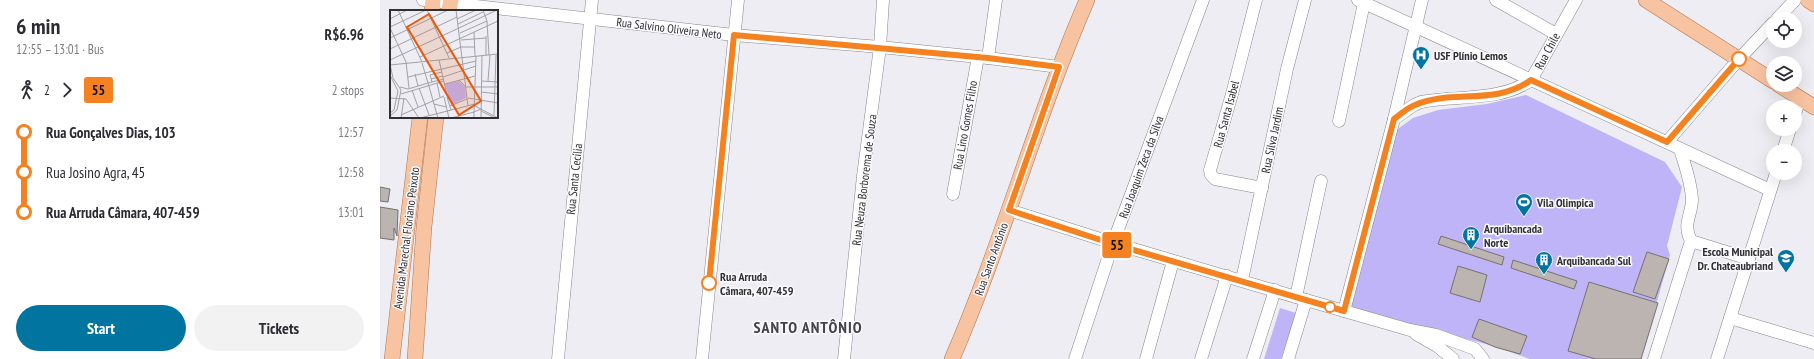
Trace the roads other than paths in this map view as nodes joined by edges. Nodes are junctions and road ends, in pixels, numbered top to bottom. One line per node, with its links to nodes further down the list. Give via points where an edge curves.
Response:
1 (592, 0): 21 (street, Rua Santa Cecília)
2 (738, 0): 25 (street)
3 (883, 0): 26 (street, Rua Neuza Borborema de Souza)
4 (996, 0): 27 (street, Rua Lino Gomes Filho)
5 (1087, 0): 29 (main road, Rua Santo Antônio)
6 (1203, 0): 48 (street, Rua Joaquim Zeca da Silva)
7 (1256, 0): 43 (street, Rua Santa Isabel, via 1210,175 1215,179)
8 (1305, 0): 43 (street, Rua Silva Jardim)
9 (1422, 0): 22 (street)
10 (1496, 0): 24 (street)
11 (1576, 0): 24 (street, Rua Chile)
12 (1646, 0): 28 (main road)
13 (1795, 0): 20 (street)
14 (1808, 0): 17 (main road)
15 (1361, 2): 19 (street); 38 (street)
16 (431, 3): 18 (street, Rua Salvino Oliveira Neto)
17 (1814, 4)
18 (450, 5): 21 (street, Rua Salvino Oliveira Neto)
19 (1383, 5): 22 (street)
20 (1784, 12)
21 (590, 18): 25 (street, Rua Salvino Oliveira Neto); 61 (street, Rua Santa Cecília)
22 (1416, 27): 31 (street); 37 (street)
23 (1766, 30): 28 (street)
24 (1556, 34): 31 (street, Rua Chile)
25 (734, 35): 26 (street, Rua Salvino Oliveira Neto); 62 (street)
26 (880, 47): 27 (street, Rua Salvino Oliveira Neto); 63 (street, Rua Neuza Borborema de Souza)
27 (983, 57): 29 (street, Rua Salvino Oliveira Neto); 45 (street, Rua Lino Gomes Filho)
28 (1739, 59): 30 (main road); 39 (street)
29 (1059, 67): 46 (main road, Rua Santo Antônio)
30 (1766, 76)
31 (1531, 80): 37 (street, Rua Chile, via 1521,87 1493,94 1421,102); 39 (street)
32 (1790, 92): 33 (main road)
33 (1800, 98): 34 (main road)
34 (1814, 107)
35 (420, 118): 59 (main road, Avenida Marechal Floriano Peixoto)
36 (436, 118): 60 (main road, Avenida Marechal Floriano Peixoto, via 424,227)
37 (1394, 119): 55 (street)
38 (1339, 121)
39 (1667, 142): 40 (street)
40 (1680, 150): 44 (street); 47 (street, via 1691,184 1692,201 1686,231)
41 (1774, 180): 44 (street)
42 (1321, 181): 54 (street)
43 (1262, 188): 52 (street, Rua Silva Jardim)
44 (1770, 190): 49 (street)
45 (953, 194)
46 (1009, 210): 48 (street); 64 (main road, Rua Santo Antônio)
47 (1691, 241): 49 (street); 72 (street)
48 (1113, 244): 50 (street); 65 (street, Rua Joaquim Zeca da Silva)
49 (1749, 259): 56 (street)
50 (1174, 261): 51 (street); 66 (street)
51 (1227, 276): 52 (street); 67 (street)
52 (1242, 280): 53 (street)
53 (1275, 290): 54 (street); 68 (street)
54 (1301, 299): 55 (street); 69 (street)
55 (1344, 311): 57 (street)
56 (1730, 318): 58 (street); 73 (street)
57 (1410, 330): 70 (street); 71 (street, via 1436,335 1475,349)
58 (1814, 343)
59 (392, 359)
60 (415, 359)
61 (558, 359)
62 (702, 359)
63 (844, 359)
64 (952, 359)
65 (1075, 359)
66 (1146, 359)
67 (1201, 359)
68 (1253, 359)
69 (1288, 359)
70 (1453, 359)
71 (1483, 359)
72 (1654, 359)
73 (1717, 359)

